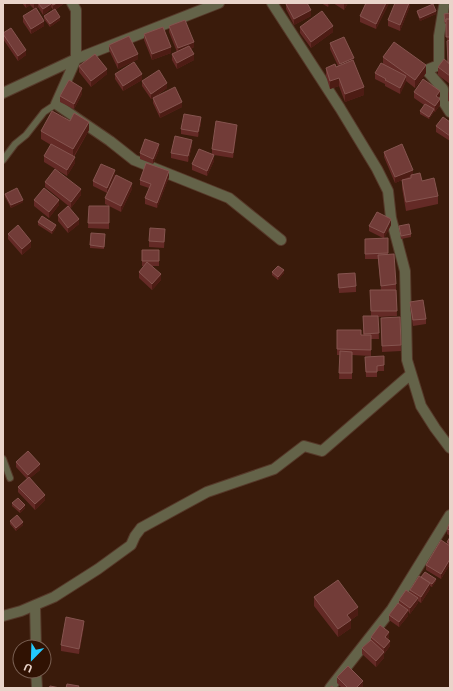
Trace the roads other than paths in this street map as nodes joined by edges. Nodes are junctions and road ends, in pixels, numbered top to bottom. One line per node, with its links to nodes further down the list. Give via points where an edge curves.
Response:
1 (72, 3): 5 (street, via 76,10)
2 (219, 3): 5 (street)
3 (272, 3): 11 (street, via 378,169 388,191 391,218 405,271 408,360)
4 (443, 5): 8 (street, via 439,65 428,72 443,90 443,101)
5 (76, 59): 6 (street); 7 (street)
6 (3, 93)
7 (56, 104): 9 (lane, via 44,112); 10 (street, via 134,160 229,198)
8 (450, 112)
9 (3, 160)
10 (281, 240)
11 (411, 374): 12 (street, via 421,406); 16 (street, via 322,451 304,446 274,468 207,492 141,528 131,545 98,569 54,597)
12 (450, 448)
13 (3, 459): 14 (lane)
14 (10, 478)
15 (450, 515): 19 (street, via 392,609)
16 (35, 605): 17 (street); 18 (street)
17 (3, 616)
18 (36, 639)
19 (330, 688)

